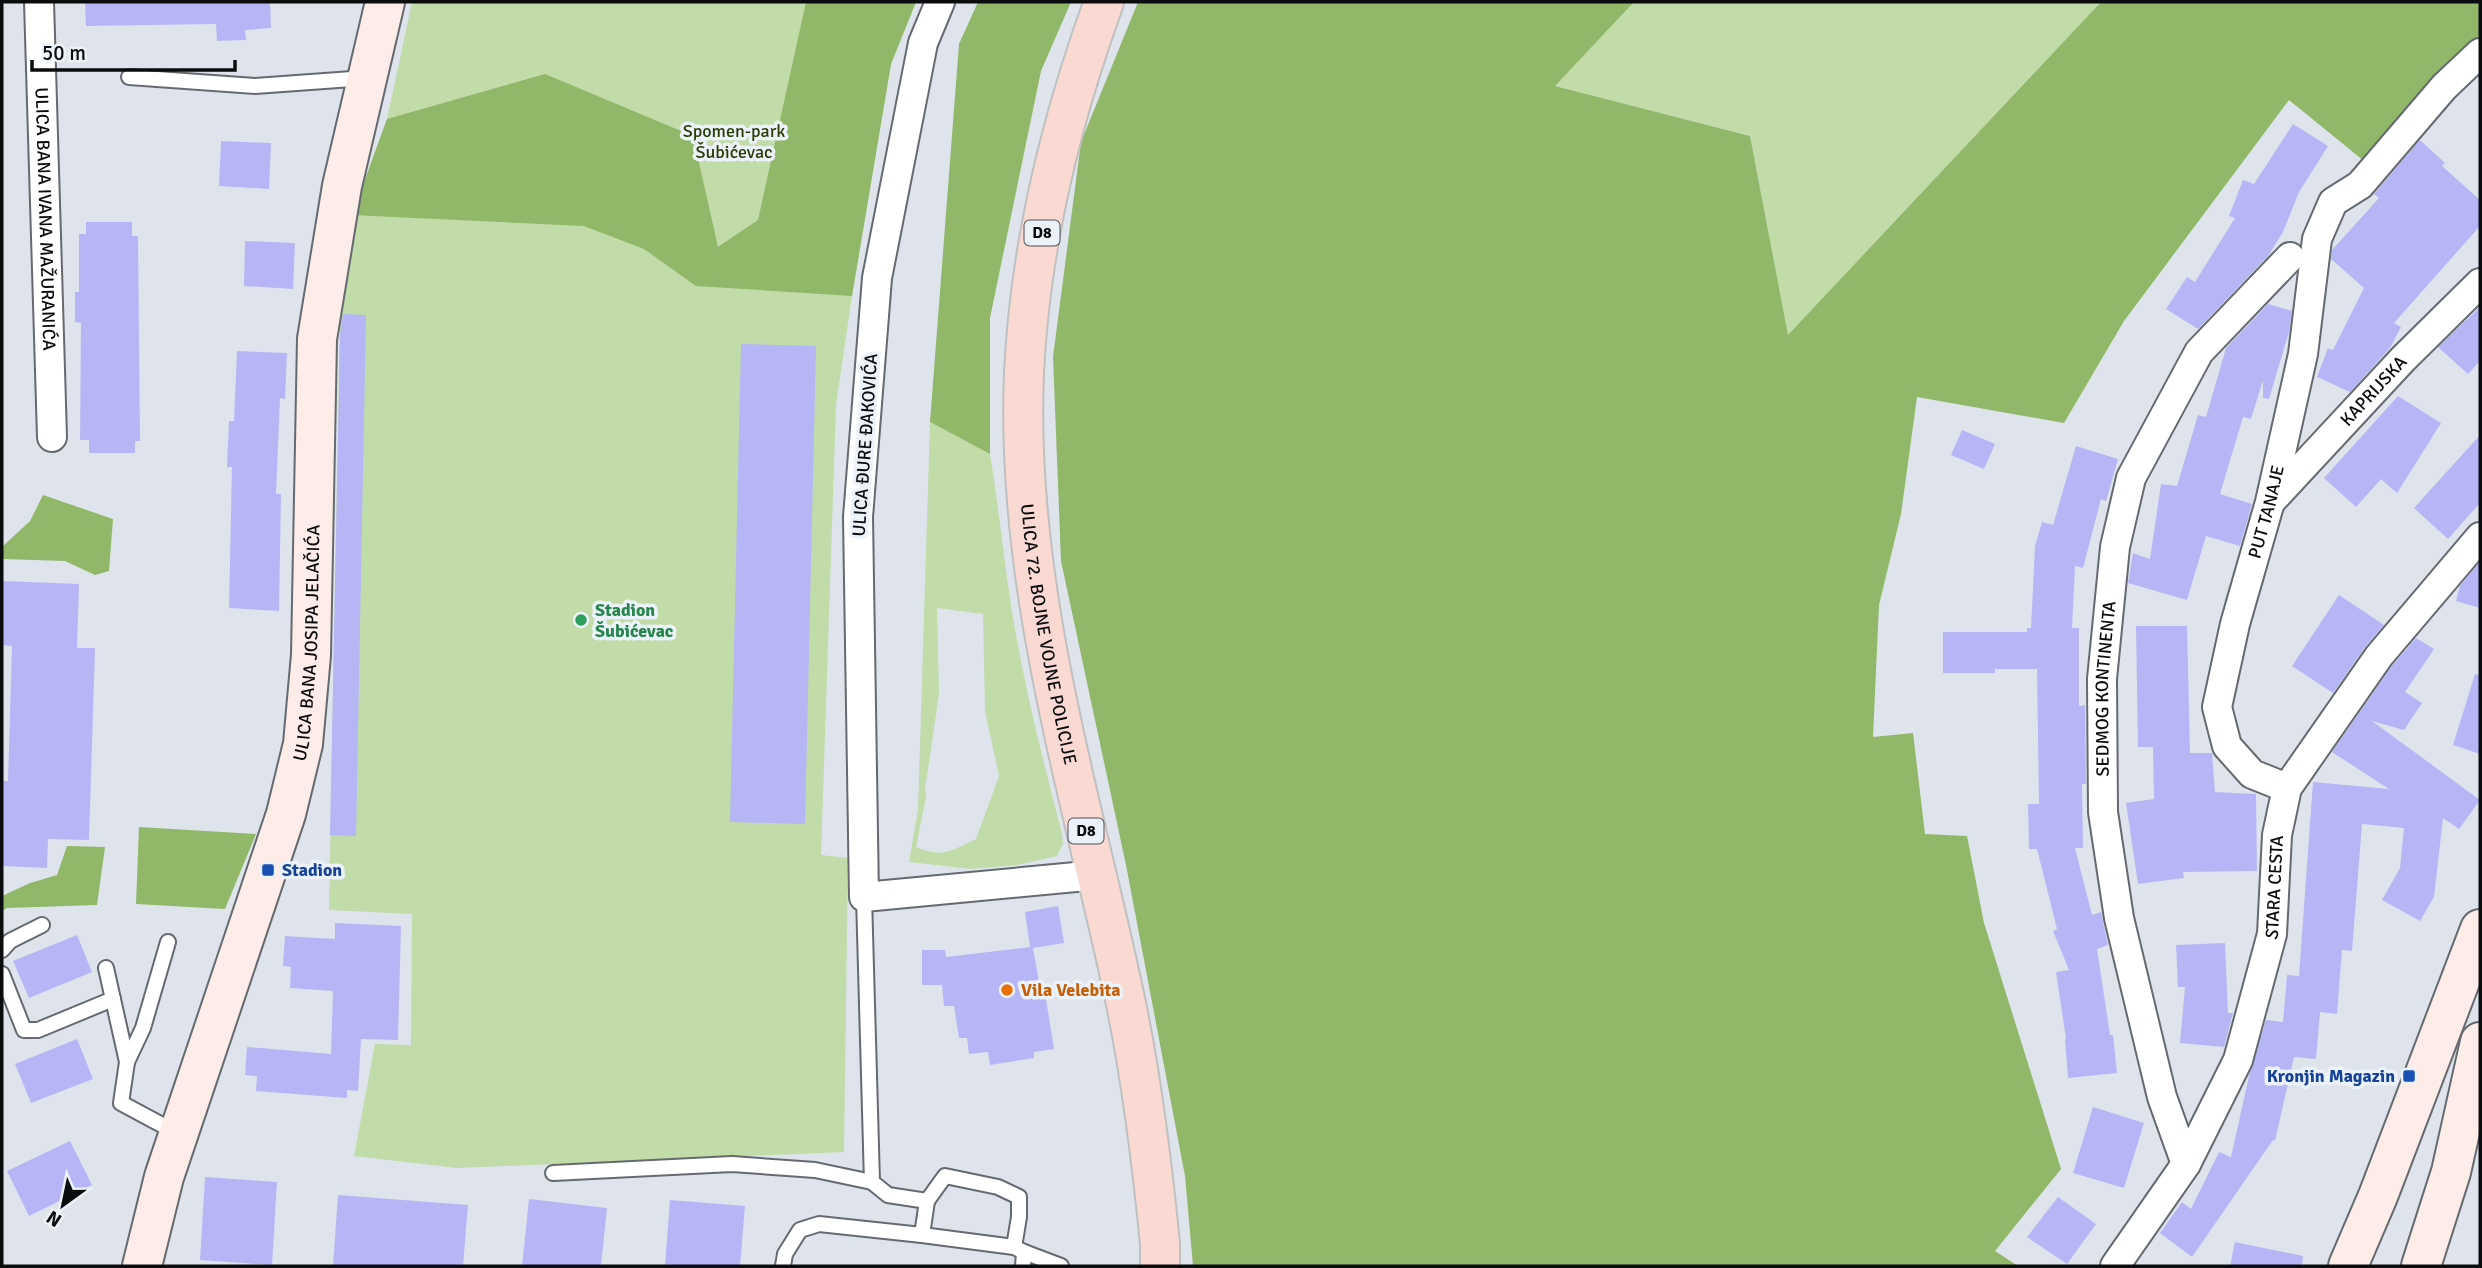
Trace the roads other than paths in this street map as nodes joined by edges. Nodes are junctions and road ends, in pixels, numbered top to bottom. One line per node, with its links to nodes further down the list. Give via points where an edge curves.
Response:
1 (39, 2): 10 (street, ULICA BANA IVANA MAŽURANIĆA)
2 (385, 2): 7 (street, ULICA BANA JOSIPA JELAČIĆA)
3 (940, 2): 15 (street, ULICA ĐURE ĐAKOVIĆA, via 923,43 877,278 858,516)
4 (1104, 2): 14 (main road, ULICA 72. BOJNE VOJNE POLICIJE / D8, via 1080,67 1056,158 1030,296 1024,375 1033,560 1046,652)
5 (2480, 53): 11 (street, PUT TANAJE, via 2444,87 2360,184 2333,202 2317,239 2303,354)
6 (129, 77): 7 (lane, via 255,86)
7 (368, 78): 25 (street, ULICA BANA JOSIPA JELAČIĆA, via 342,186 317,339 311,655 303,744 286,814)
8 (2290, 257): 26 (street, SEDMOG KONTINENTA, via 2199,352 2131,478 2116,547 2102,678 2103,812 2119,918 2162,1097)
9 (2480, 283): 11 (street, KAPRIJSKA)
10 (52, 437)
11 (2270, 502): 13 (street, PUT TANAJE, via 2217,707 2227,746 2252,774)
12 (2480, 537): 13 (street, STARA CESTA, via 2379,656)
13 (2287, 788): 26 (street, STARA CESTA, via 2277,835 2273,934 2238,1060)
14 (1097, 875): 15 (street); 35 (main road, ULICA 72. BOJNE VOJNE POLICIJE / D8, via 1146,1110)
15 (864, 897): 28 (lane)
16 (42, 925): 18 (lane)
17 (168, 942): 24 (lane, via 144,1028)
18 (2, 950)
19 (2477, 951): 37 (street)
20 (106, 968): 22 (lane)
21 (2, 974): 22 (lane, via 24,1030 38,1030)
22 (113, 999): 24 (lane)
23 (2480, 1042): 38 (street, via 2451,1172)
24 (127, 1062): 25 (lane, via 121,1103)
25 (178, 1133): 32 (street, ULICA BANA JOSIPA JELAČIĆA)
26 (2186, 1164): 36 (street, STARA CESTA)
27 (553, 1173): 28 (lane, via 732,1164 815,1170)
28 (872, 1182): 29 (lane, via 888,1195)
29 (927, 1201): 30 (lane); 31 (lane, via 945,1176 998,1187 1019,1197)
30 (922, 1234): 31 (lane); 33 (lane, via 819,1224 800,1230)
31 (1020, 1255): 34 (lane)
32 (142, 1266)
33 (783, 1266)
34 (1061, 1266)
35 (1160, 1266)
36 (2115, 1266)
37 (2348, 1266)
38 (2421, 1266)

